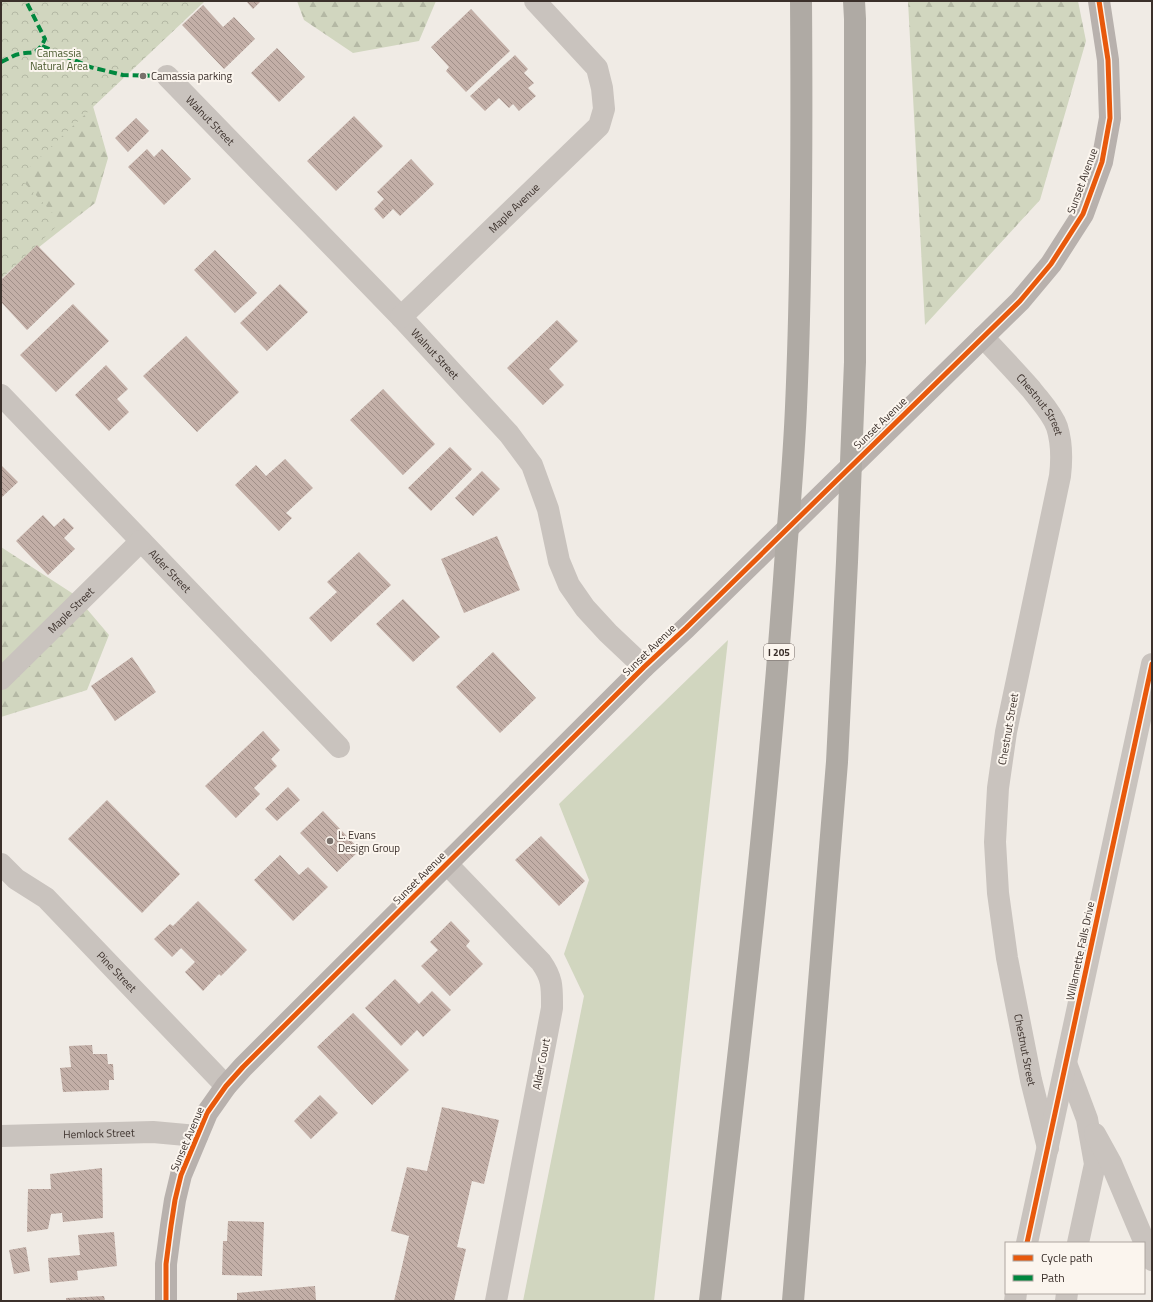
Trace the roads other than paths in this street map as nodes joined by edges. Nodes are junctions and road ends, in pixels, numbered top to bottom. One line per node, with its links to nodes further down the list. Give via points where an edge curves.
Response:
1 (535, 1): 6 (street, Maple Avenue, via 597,68 604,109 599,126)
2 (801, 1): 29 (highway, I 205, via 802,111 796,417 769,770)
3 (854, 1): 30 (highway, via 855,362 847,562 837,762)
4 (1099, 1): 7 (main road, Sunset Avenue, via 1108,60 1110,118 1102,162 1083,214 1052,264 1020,301)
5 (167, 76): 6 (street, Walnut Street)
6 (401, 317): 11 (street, Walnut Street, via 509,434 532,465 548,509 559,561 569,585 585,608)
7 (983, 337): 11 (main road, Sunset Avenue); 21 (street, Chestnut Street, via 1047,408 1057,426 1061,444 1062,459 1058,484 1006,732 998,788 995,842 1006,958)
8 (1, 395): 9 (street, Alder Street)
9 (142, 541): 12 (street, Maple Street); 13 (street, Alder Street)
10 (1152, 664): 16 (street, Willamette Falls Drive)
11 (644, 667): 15 (main road, Sunset Avenue)
12 (1, 679)
13 (340, 747)
14 (1, 864): 17 (street, Pine Street, via 16,879 46,898)
15 (447, 864): 17 (main road, Sunset Avenue); 28 (street, Alder Court, via 541,962 548,972 552,988 552,1008)
16 (1066, 1063): 18 (street); 21 (street, Willamette Falls Drive)
17 (226, 1086): 20 (main road, Sunset Avenue, via 207,1113)
18 (1087, 1119): 23 (street, via 1094,1164); 24 (street, via 1111,1163)
19 (1, 1136): 20 (street, Hemlock Street, via 152,1132)
20 (197, 1136): 27 (main road, Sunset Avenue, via 181,1175 175,1200 166,1264)
21 (1048, 1148): 22 (street, Willamette Falls Drive)
22 (1027, 1242)
23 (1078, 1242)
24 (1144, 1242)
25 (1145, 1243): 26 (street)
26 (1152, 1260)
27 (166, 1301)
28 (496, 1301)
29 (710, 1301)
30 (793, 1301)

